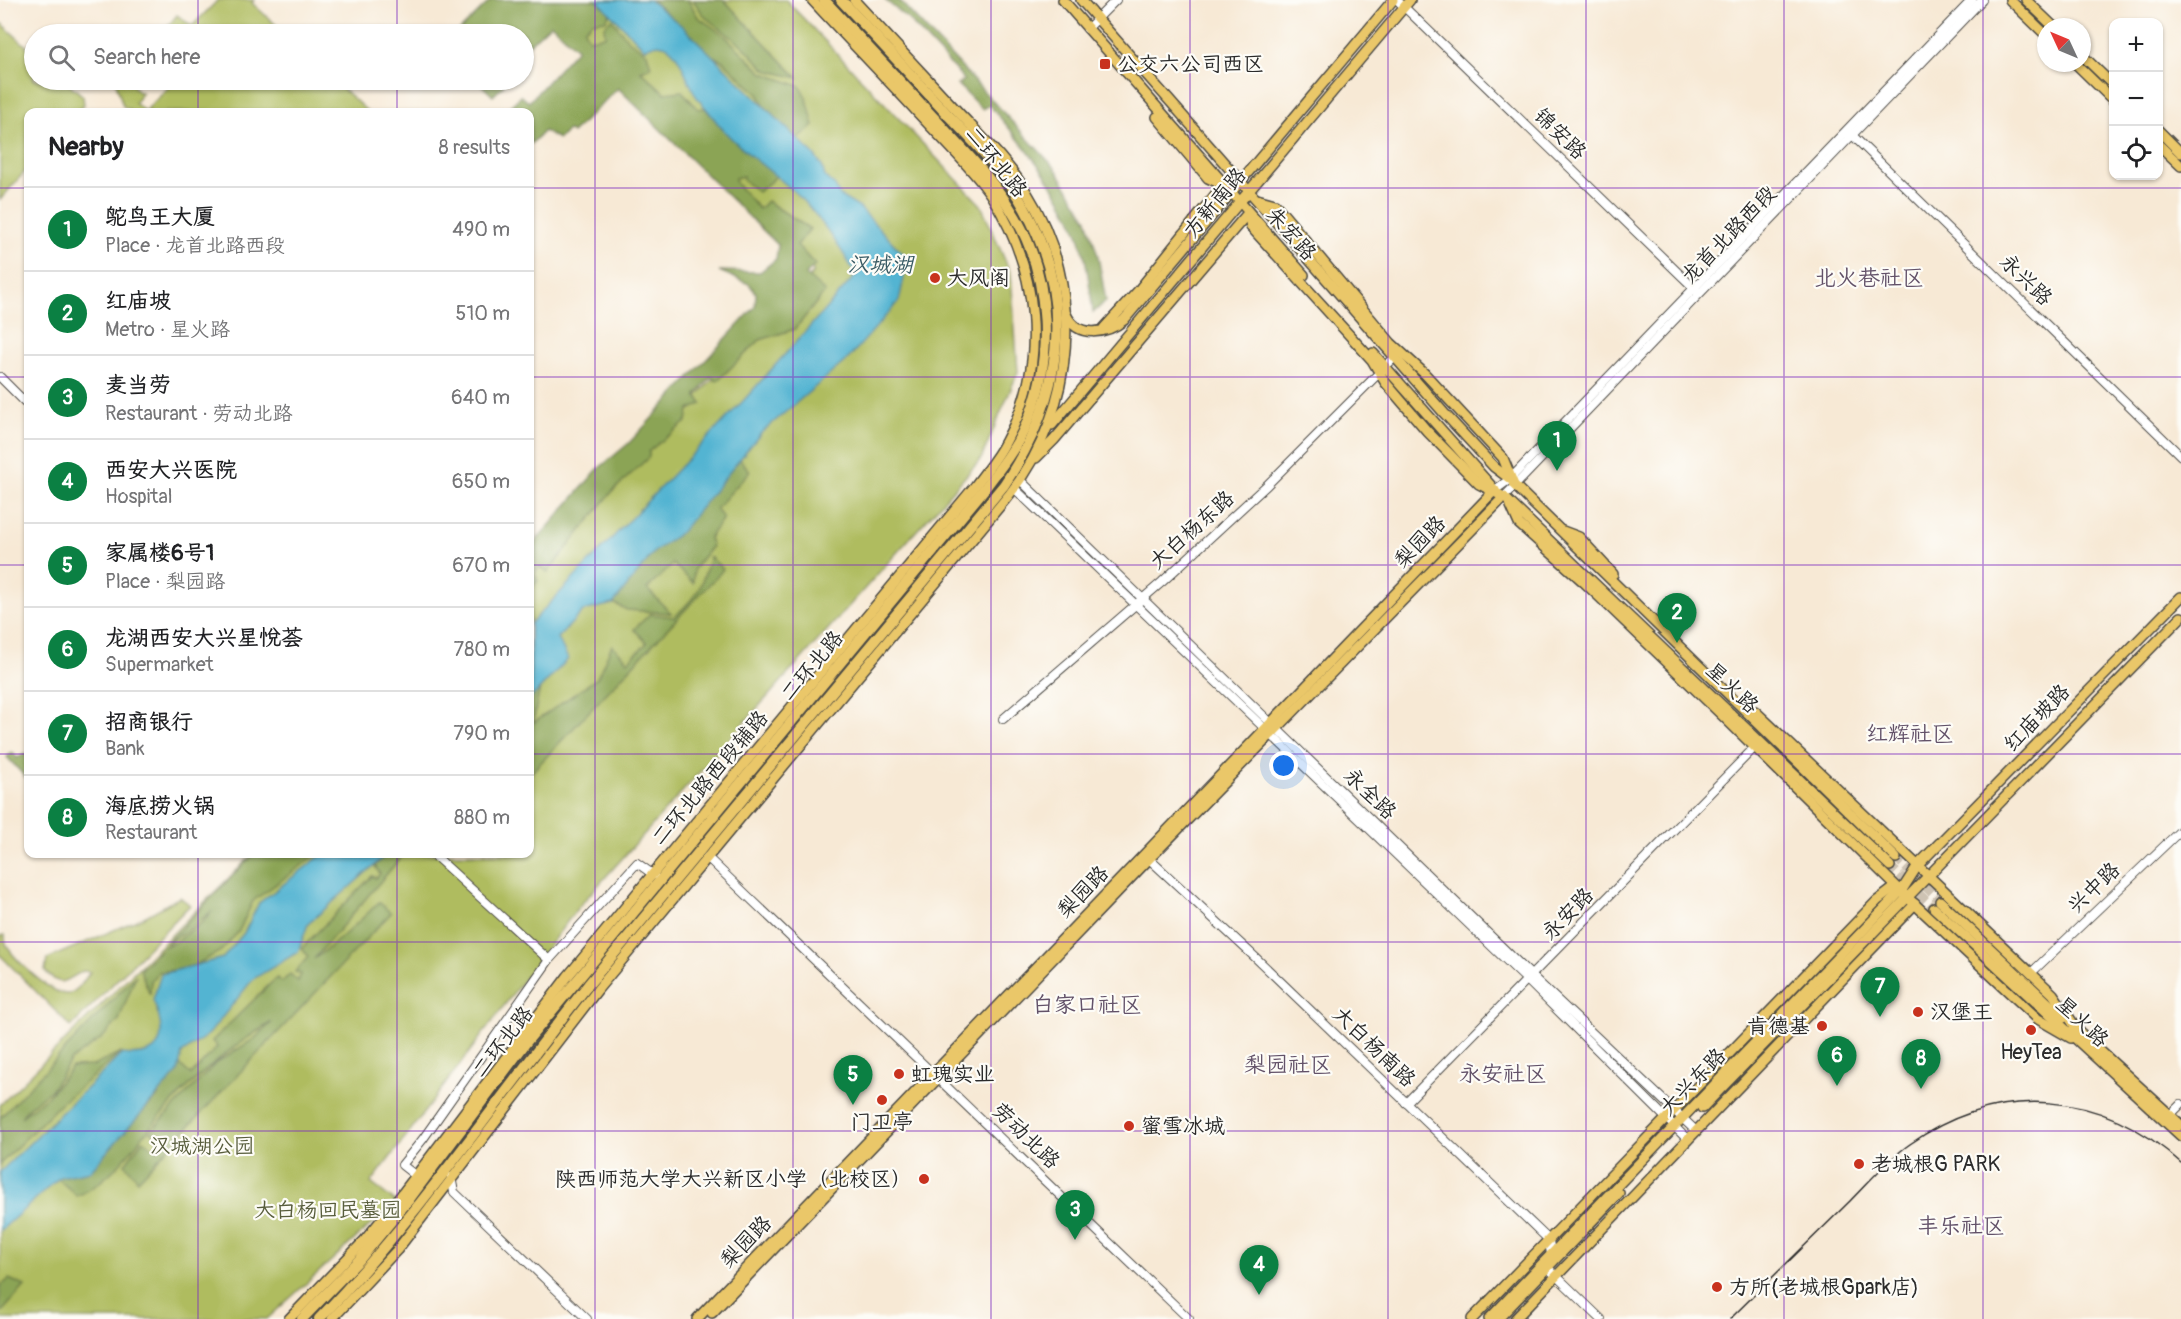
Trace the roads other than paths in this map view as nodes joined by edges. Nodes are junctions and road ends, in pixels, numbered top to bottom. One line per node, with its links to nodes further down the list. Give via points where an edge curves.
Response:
1 (812, 0): 67 (main road, 二环北路西段辅路, via 990,193 1018,244 1028,279 1034,325 1028,387 1006,442 975,486)
2 (824, 0): 95 (highway, 二环北路, via 964,151 998,190 1017,220 1037,274 1046,323 1042,368 1033,406 1013,449 981,493 527,1041 367,1251)
3 (841, 0): 89 (highway, 二环北路, via 997,168 1033,225 1049,271 1057,316 1054,367 1044,410 1023,456 1004,484 588,985 524,1065)
4 (854, 0): 33 (main road, via 988,144 1028,193 1059,267)
5 (1063, 0): 16 (main road, 朱宏路)
6 (1082, 0): 14 (main road, 朱宏路)
7 (1116, 0): 14 (street)
8 (1972, 0): 21 (street, 龙首北路西段)
9 (1982, 0): 21 (street, 龙首北路西段)
10 (2010, 0): 15 (main road)
11 (2026, 0): 13 (main road)
12 (1401, 2): 26 (main road, 方新南路); 28 (main road, 方新南路); 32 (street, 锦安路)
13 (2045, 18)
14 (1097, 20): 16 (street); 26 (main road, 朱宏路)
15 (2037, 26)
16 (1087, 29): 27 (main road, 朱宏路)
17 (2091, 64): 19 (main road)
18 (2084, 72): 20 (main road)
19 (2109, 81)
20 (2109, 96)
21 (1849, 131): 32 (street, 龙首北路西段); 41 (street, 永兴路)
22 (2163, 135): 24 (main road)
23 (2163, 149): 25 (main road)
24 (2181, 153)
25 (2181, 166)
26 (1240, 180): 27 (main road, 方新南路); 28 (main road, 朱宏路)
27 (1226, 189): 30 (main road, 朱宏路); 33 (main road, 方新南路, via 1103,329 1090,332 1072,324)
28 (1250, 190): 29 (main road, 朱宏路); 30 (main road, 方新南路)
29 (1257, 199): 34 (main road, 朱宏路); 35 (main road, via 1275,204)
30 (1239, 203): 31 (main road, 朱宏路); 40 (main road, 方新南路)
31 (1248, 213): 37 (main road, 朱宏路); 42 (main road, via 1049,447)
32 (1696, 290): 43 (street, 龙首北路西段)
33 (1065, 312): 40 (main road, via 1062,386)
34 (1381, 341): 35 (main road); 36 (main road, 朱宏路)
35 (1406, 356): 43 (main road, via 1503,458)
36 (1395, 357): 37 (street, 大白杨东路); 43 (main road, 朱宏路)
37 (1382, 369): 45 (main road, 朱宏路); 51 (street, 大白杨东路, via 1267,485)
38 (0, 377): 39 (street)
39 (24, 401)
40 (1048, 429): 42 (main road)
41 (2181, 456)
42 (1029, 465): 44 (main road)
43 (1512, 482): 45 (street, 龙首北路西段); 46 (street, 龙首北路西段); 47 (main road, 星火路)
44 (1017, 484): 51 (street, 永全路); 63 (main road)
45 (1495, 490): 46 (main road, 星火路); 60 (main road, 梨园路)
46 (1507, 499): 48 (main road, via 1519,524); 49 (main road, 星火路); 60 (main road, 梨园路)
47 (1559, 530): 55 (main road, 星火路); 56 (main road, via 1578,537)
48 (1573, 573): 49 (main road); 53 (main road)
49 (1600, 586): 53 (main road, 星火路)
50 (2181, 597): 66 (main road, 红庙坡路)
51 (1139, 601): 58 (street, 大白杨东路); 60 (street, 永全路)
52 (2181, 617): 68 (main road, 红庙坡路)
53 (1635, 626): 54 (main road, 星火路)
54 (1685, 675): 57 (main road); 59 (main road, 星火路)
55 (1738, 703): 56 (main road); 59 (main road, 星火路, via 1893,862)
56 (1762, 717): 66 (main road)
57 (1725, 718): 59 (main road); 61 (main road)
58 (1003, 719)
59 (1745, 726)
60 (1271, 729): 64 (main road, 梨园路); 74 (street, 永全路)
61 (1754, 748): 69 (main road); 74 (street, 永安路)
62 (2181, 830): 73 (street, 兴中路)
63 (707, 857): 76 (street, 劳动北路); 89 (main road)
64 (1147, 857): 76 (main road, 梨园路); 77 (street, 大白杨南路)
65 (437, 858): 72 (street)
66 (1918, 865): 68 (main road); 69 (main road, 大兴东路)
67 (654, 875): 72 (street, via 636,863); 88 (main road, 二环北路西段辅路, via 568,976)
68 (1930, 875): 69 (main road, 大兴东路); 73 (main road)
69 (1904, 893): 70 (main road); 79 (main road, via 1894,888 1877,901); 82 (main road, 大兴东路)
70 (1915, 904): 75 (main road, via 2038,1019); 85 (main road)
71 (1937, 904): 75 (main road, 星火路)
72 (549, 960): 88 (street, via 402,1165)
73 (2031, 973): 75 (main road, via 2053,994)
74 (1530, 979): 77 (street, 永安路); 79 (street, 永全路); 81 (street, 永全路)
75 (2075, 1035): 80 (main road, 星火路); 86 (main road, 星火路)
76 (935, 1077): 99 (main road, 梨园路); 100 (main road, 梨园路); 101 (street, 劳动北路)
77 (1406, 1103): 90 (street, 大白杨南路)
78 (2181, 1104): 80 (street)
79 (1674, 1110): 81 (main road); 82 (street, 永全路)
80 (2170, 1115): 83 (main road, 星火路)
81 (1666, 1119): 84 (street, 永全路); 90 (main road)
82 (1685, 1120): 84 (main road, 大兴东路); 85 (street, 永全路)
83 (2181, 1125)
84 (1677, 1129): 87 (street, 永全路); 91 (main road, 大兴东路); 92 (main road, 大兴东路)
85 (1696, 1131): 87 (main road)
86 (2181, 1136)
87 (1688, 1140): 93 (main road)
88 (416, 1176): 94 (main road, 二环北路西段辅路, via 364,1241)
89 (449, 1176): 96 (highway, 二环北路); 97 (main road, via 397,1250); 98 (street, via 454,1192)
90 (1549, 1240): 91 (street); 102 (main road)
91 (1551, 1255): 92 (street); 103 (main road, 大兴东路)
92 (1548, 1268): 93 (street); 104 (main road, 大兴东路)
93 (1556, 1277): 105 (main road); 106 (street)
94 (289, 1319)
95 (302, 1319)
96 (319, 1319)
97 (332, 1319)
98 (587, 1319)
99 (697, 1319)
100 (706, 1319)
101 (1189, 1319)
102 (1472, 1319)
103 (1489, 1319)
104 (1498, 1319)
105 (1515, 1319)
106 (1601, 1319)

